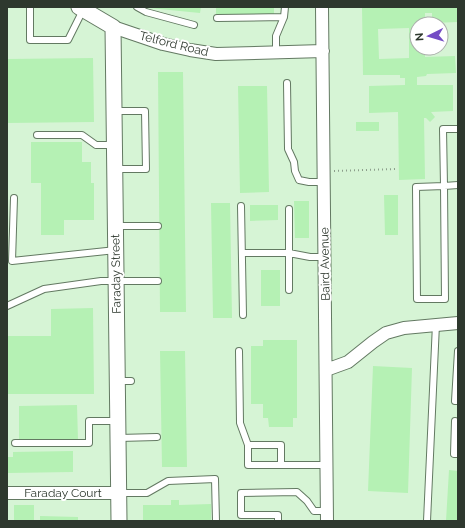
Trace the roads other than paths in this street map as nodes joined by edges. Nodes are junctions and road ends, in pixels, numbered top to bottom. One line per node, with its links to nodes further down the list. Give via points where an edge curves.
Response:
1 (30, 7): 5 (lane, via 30,40 68,40)
2 (137, 7): 8 (lane, via 146,12)
3 (285, 7): 6 (lane)
4 (322, 7): 10 (street, Baird Avenue)
5 (81, 9): 9 (street, Telford Road)
6 (284, 17): 7 (lane); 11 (lane, via 276,36)
7 (217, 18)
8 (194, 24)
9 (113, 27): 11 (street, Telford Road, via 163,44 216,54); 13 (street, Faraday Street)
10 (323, 51): 11 (street, Telford Road); 18 (street, Baird Avenue)
11 (276, 52)
12 (287, 84): 18 (lane, via 288,149 295,171 299,180 309,182)
13 (114, 111): 16 (street, Faraday Street); 17 (lane, via 145,111 146,169)
14 (458, 129): 20 (lane, via 443,129)
15 (37, 135): 16 (lane, via 82,135 96,145)
16 (115, 145): 17 (street, Faraday Street)
17 (115, 169): 24 (street, Faraday Street)
18 (324, 177): 29 (street, Baird Avenue)
19 (458, 185): 20 (lane)
20 (444, 186): 20 (lane, via 416,186 417,299 445,299)
21 (14, 198): 26 (lane, via 12,261)
22 (240, 206): 27 (lane)
23 (289, 209): 28 (lane)
24 (116, 226): 25 (lane); 26 (street, Faraday Street)
25 (158, 226)
26 (116, 250): 30 (street, Faraday Street)
27 (242, 253): 28 (lane); 34 (lane)
28 (289, 253): 29 (lane, via 310,257); 32 (lane)
29 (325, 256): 39 (street, Baird Avenue)
30 (116, 281): 31 (lane); 33 (lane, via 44,289); 41 (street, Faraday Street, via 124,381)
31 (158, 282)
32 (289, 290)
33 (7, 306)
34 (243, 315)
35 (458, 323): 36 (street)
36 (436, 324): 39 (street, via 386,333 348,362); 57 (lane)
37 (240, 351): 47 (lane, via 240,423)
38 (458, 351): 40 (lane, via 455,401)
39 (326, 370): 50 (street, Baird Avenue)
40 (458, 401)
41 (118, 421): 44 (street, Faraday Street); 46 (lane, via 89,421 89,443)
42 (455, 421): 45 (lane)
43 (157, 437): 44 (lane)
44 (118, 438): 52 (street, Faraday Street)
45 (456, 438): 48 (lane, via 454,454)
46 (15, 443)
47 (248, 445): 49 (lane, via 248,464); 49 (lane, via 281,445)
48 (458, 454)
49 (281, 464): 50 (lane)
50 (327, 465): 53 (street, Baird Avenue)
51 (7, 493): 52 (street, Faraday Court)
52 (119, 493): 54 (street, Faraday Street); 55 (lane, via 147,493 168,481 215,479)
53 (327, 516): 56 (lane, via 314,511 297,492 241,493 241,515 278,515)
54 (119, 521)
55 (216, 521)
56 (278, 521)
57 (427, 521)

